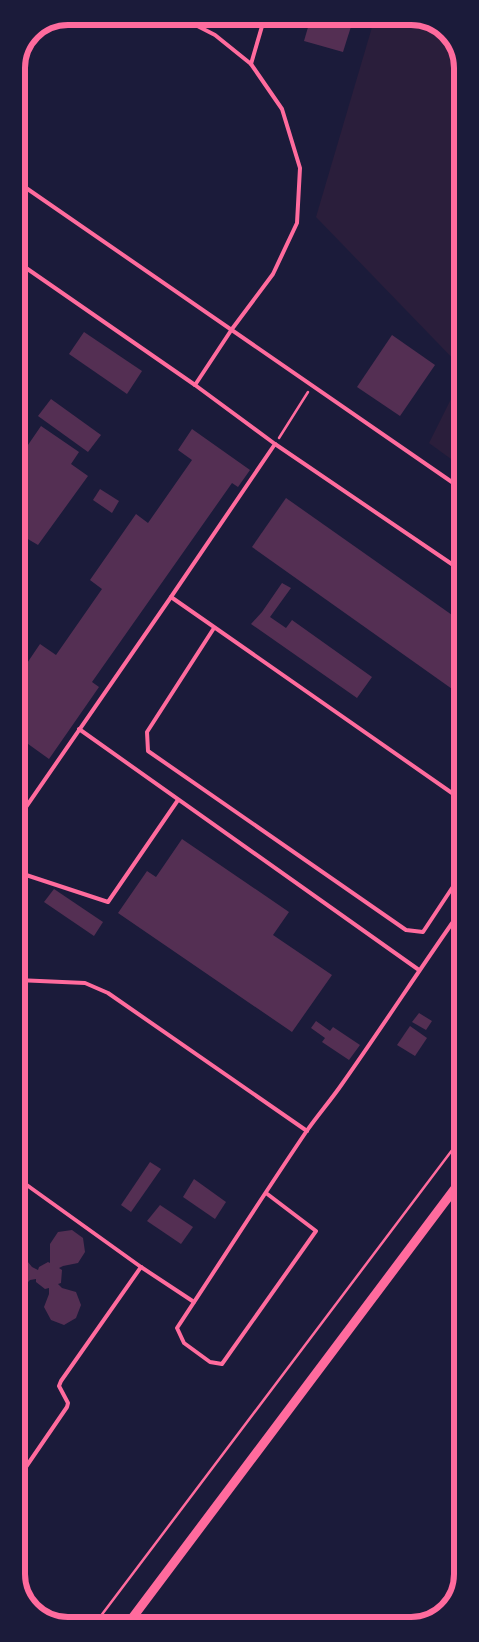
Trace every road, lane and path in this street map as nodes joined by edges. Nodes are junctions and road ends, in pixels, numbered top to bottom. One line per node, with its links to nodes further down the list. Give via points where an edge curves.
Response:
1 (196, 25): 3 (lane, via 215,35)
2 (262, 25): 3 (lane)
3 (251, 64): 6 (lane, via 282,109 300,168 297,223 273,274)
4 (25, 187): 6 (lane)
5 (25, 267): 7 (lane)
6 (232, 329): 7 (lane); 8 (lane)
7 (195, 385): 9 (lane)
8 (313, 385): 9 (path); 10 (lane)
9 (275, 444): 11 (lane); 12 (lane)
10 (454, 482)
11 (454, 566)
12 (171, 597): 13 (lane); 14 (lane)
13 (214, 628): 15 (lane); 19 (lane, via 146,732 148,752 406,930 423,932)
14 (79, 729): 16 (lane); 17 (lane)
15 (454, 794)
16 (178, 800): 18 (lane, via 108,902); 21 (lane)
17 (25, 808)
18 (25, 875)
19 (454, 885)
20 (454, 920): 21 (lane)
21 (419, 970): 23 (lane, via 343,1084)
22 (25, 980): 23 (lane, via 84,983 108,993)
23 (307, 1131): 27 (lane)
24 (454, 1148): 31 (path)
25 (25, 1184): 28 (lane)
26 (454, 1190): 32 (street)
27 (266, 1193): 29 (lane); 29 (lane, via 316,1231 222,1364 210,1362 184,1343 177,1328)
28 (142, 1267): 29 (lane); 30 (lane, via 61,1381 59,1386 68,1403 67,1408)
29 (194, 1302)
30 (25, 1468)
31 (100, 1617)
32 (134, 1617)

